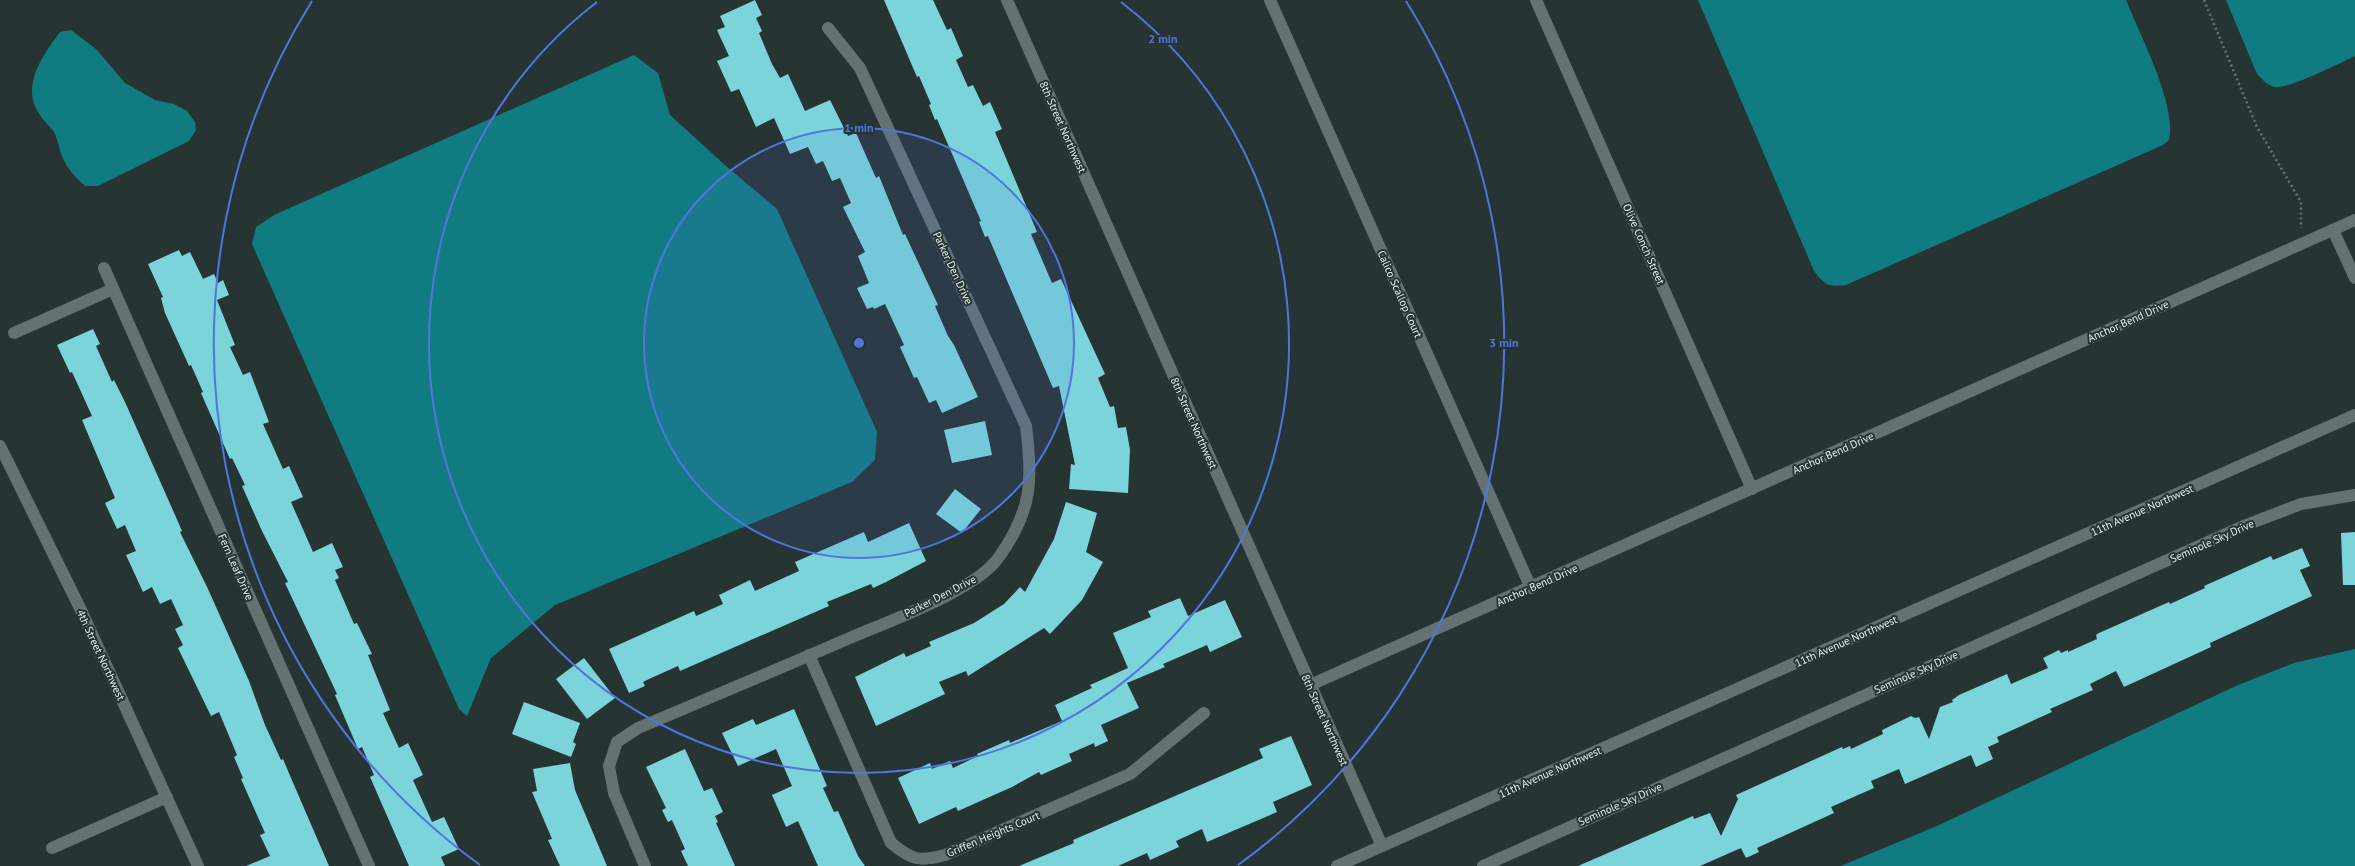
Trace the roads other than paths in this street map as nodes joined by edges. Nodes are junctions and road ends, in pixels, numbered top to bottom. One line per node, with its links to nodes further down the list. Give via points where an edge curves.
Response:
1 (1007, 0): 17 (street, 8th Street Northwest)
2 (1270, 0): 15 (street, Calico Scallop Court)
3 (1536, 0): 13 (street, Olive Conch Street)
4 (828, 28): 16 (street, Parker Den Drive, via 860,68 1026,426 1031,466 1027,504 1016,529 999,558 977,579 924,606)
5 (2355, 220): 6 (street, Anchor Bend Drive)
6 (2332, 230): 8 (street); 13 (street, Anchor Bend Drive)
7 (104, 268): 9 (street, Fern Leaf Drive)
8 (2355, 278)
9 (113, 289): 10 (street); 23 (street, Fern Leaf Drive)
10 (14, 333)
11 (2355, 416): 20 (street, 11th Avenue Northwest)
12 (0, 446): 19 (street, 4th Street Northwest, via 80,608)
13 (1752, 489): 15 (street, Anchor Bend Drive)
14 (2355, 495): 26 (street, Seminole Sky Drive, via 2301,504 2246,525)
15 (1531, 588): 17 (street, Anchor Bend Drive)
16 (808, 656): 18 (street, Griffen Heights Court, via 891,843 908,856 925,860 945,855 1130,774); 24 (street, Parker Den Drive, via 638,728 616,742 609,766 614,793)
17 (1310, 685): 20 (street, 8th Street Northwest)
18 (1204, 713)
19 (167, 797): 21 (street); 22 (street, 4th Street Northwest)
20 (1382, 846): 25 (street, 11th Avenue Northwest)
21 (52, 848)
22 (198, 866)
23 (368, 866)
24 (645, 866)
25 (1337, 866)
26 (1482, 866)

